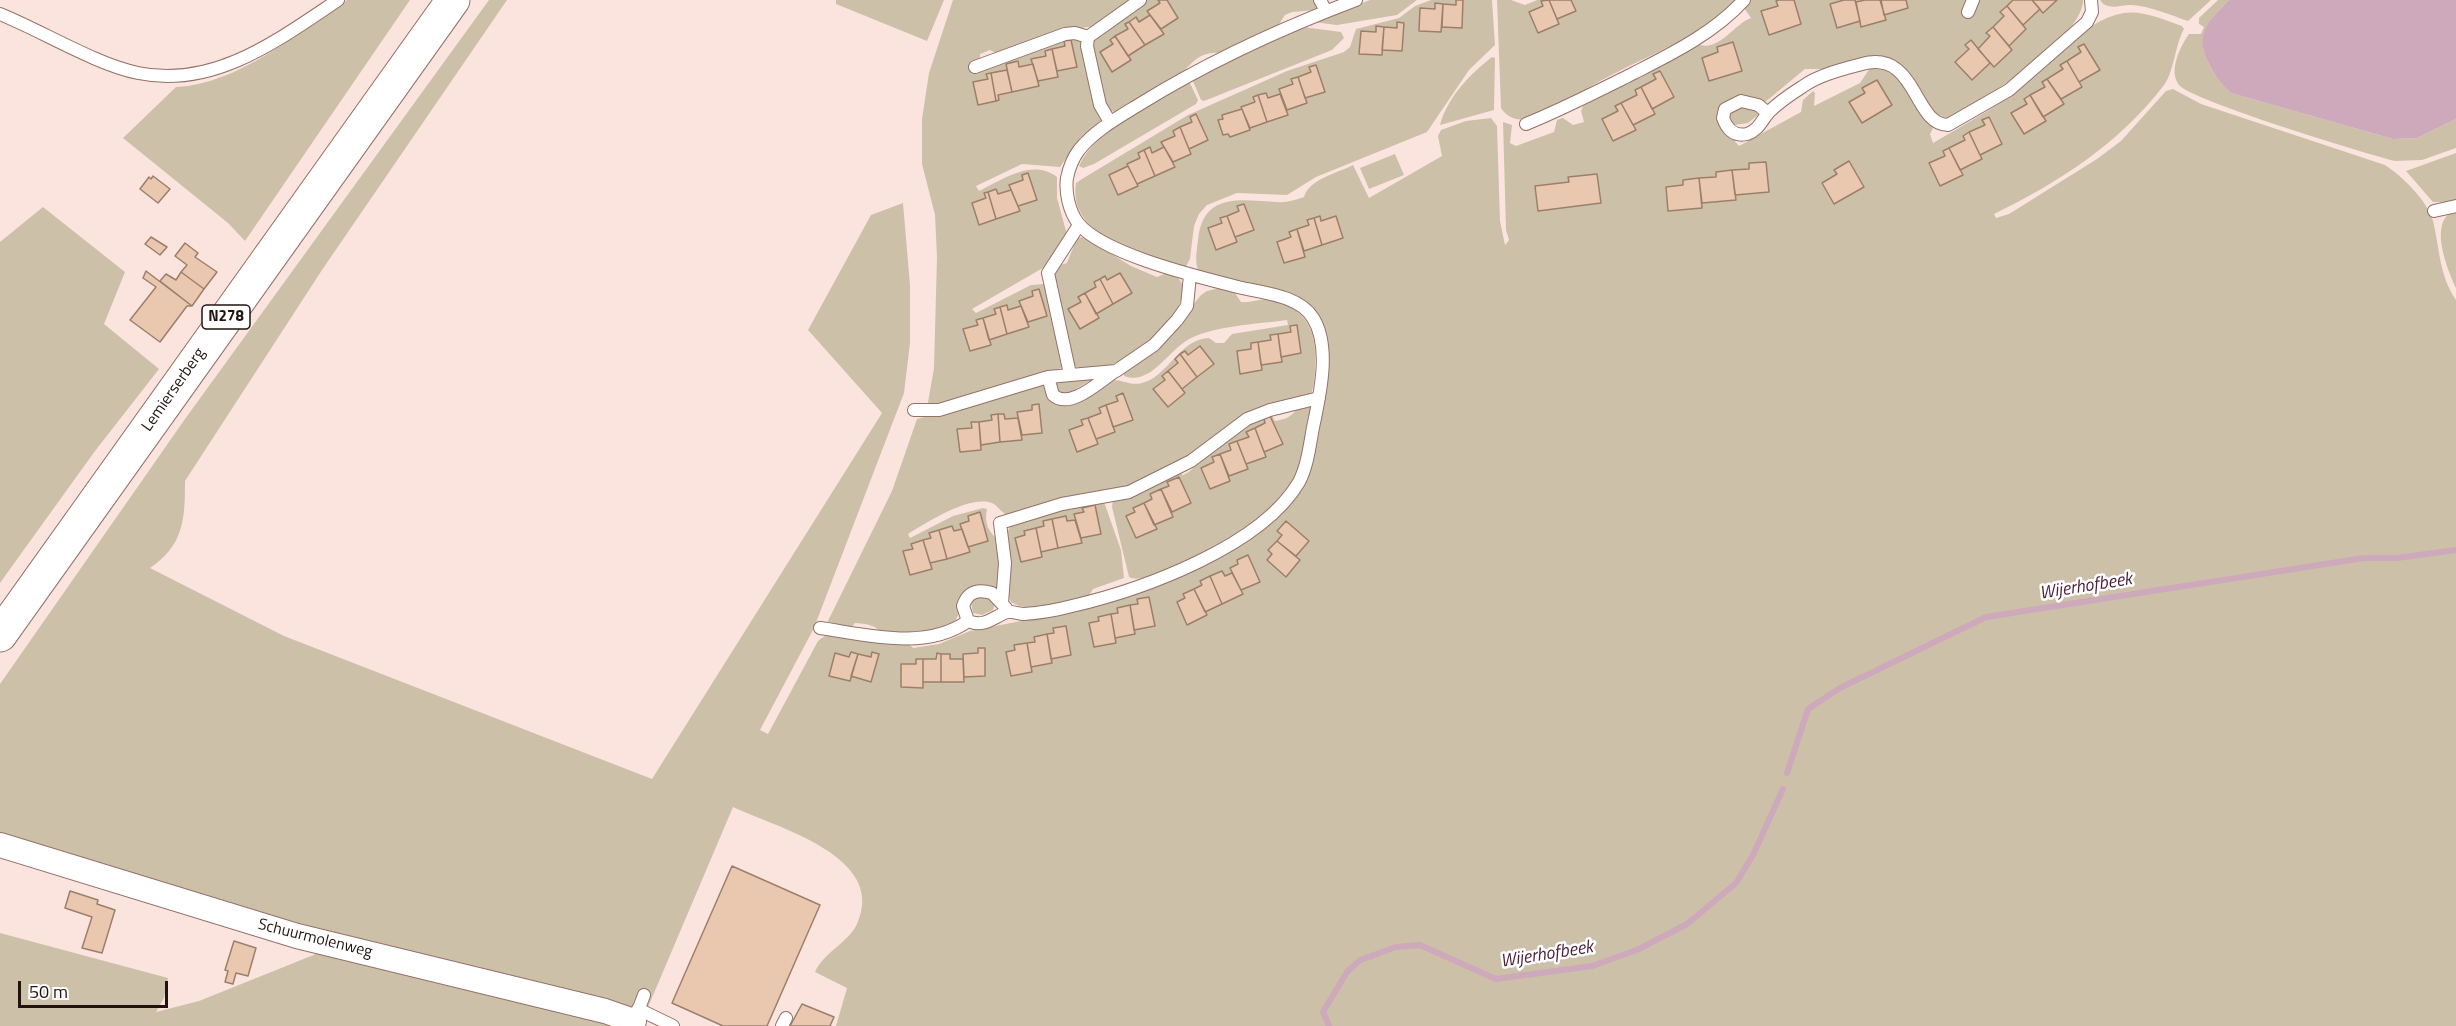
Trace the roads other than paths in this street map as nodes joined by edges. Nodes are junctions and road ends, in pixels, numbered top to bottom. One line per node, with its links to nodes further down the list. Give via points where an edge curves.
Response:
1 (338, 0): 8 (lane, via 236,62 203,74 170,77 137,73)
2 (453, 0): 26 (main road, Lemierserberg / N278)
3 (1140, 0): 9 (lane)
4 (1356, 0): 7 (lane)
5 (1744, 0): 13 (lane, via 1679,50 1571,106)
6 (2091, 0): 11 (lane, via 2092,12 2087,22 2020,81 1948,125 1931,116 1895,68 1872,62 1813,80)
7 (1323, 6): 12 (lane, via 1188,75)
8 (0, 14)
9 (1088, 37): 10 (lane, via 1065,34); 12 (lane, via 1100,105)
10 (975, 67)
11 (1768, 113)
12 (1110, 122): 16 (lane, via 1080,148 1070,167 1067,191)
13 (1526, 124)
14 (2456, 206): 15 (lane)
15 (2434, 211)
16 (1079, 225): 17 (lane, via 1125,252); 19 (lane, via 1048,273)
17 (1190, 275): 18 (lane, via 1186,306 1176,320 1154,345); 21 (lane, via 1281,297 1306,310 1313,317 1321,340)
18 (1116, 371): 19 (lane); 20 (lane, via 1076,397 1064,400 1053,394)
19 (1070, 374): 20 (lane)
20 (1048, 377): 22 (lane, via 939,410)
21 (1319, 398): 23 (lane, via 1299,482 1256,527 1225,546 1145,583 1063,608 1024,614); 23 (lane, via 1247,419 1191,461 1129,492 1062,504 1000,523)
22 (914, 410)
23 (1005, 607): 24 (lane, via 989,622); 24 (lane, via 992,593 971,593 963,606)
24 (968, 621): 25 (lane, via 953,632 916,639)
25 (819, 628)
26 (0, 635)
27 (0, 845): 29 (street, Schuurmolenweg, via 297,936)
28 (644, 995): 29 (lane)
29 (635, 1019): 30 (lane)
30 (673, 1026)

